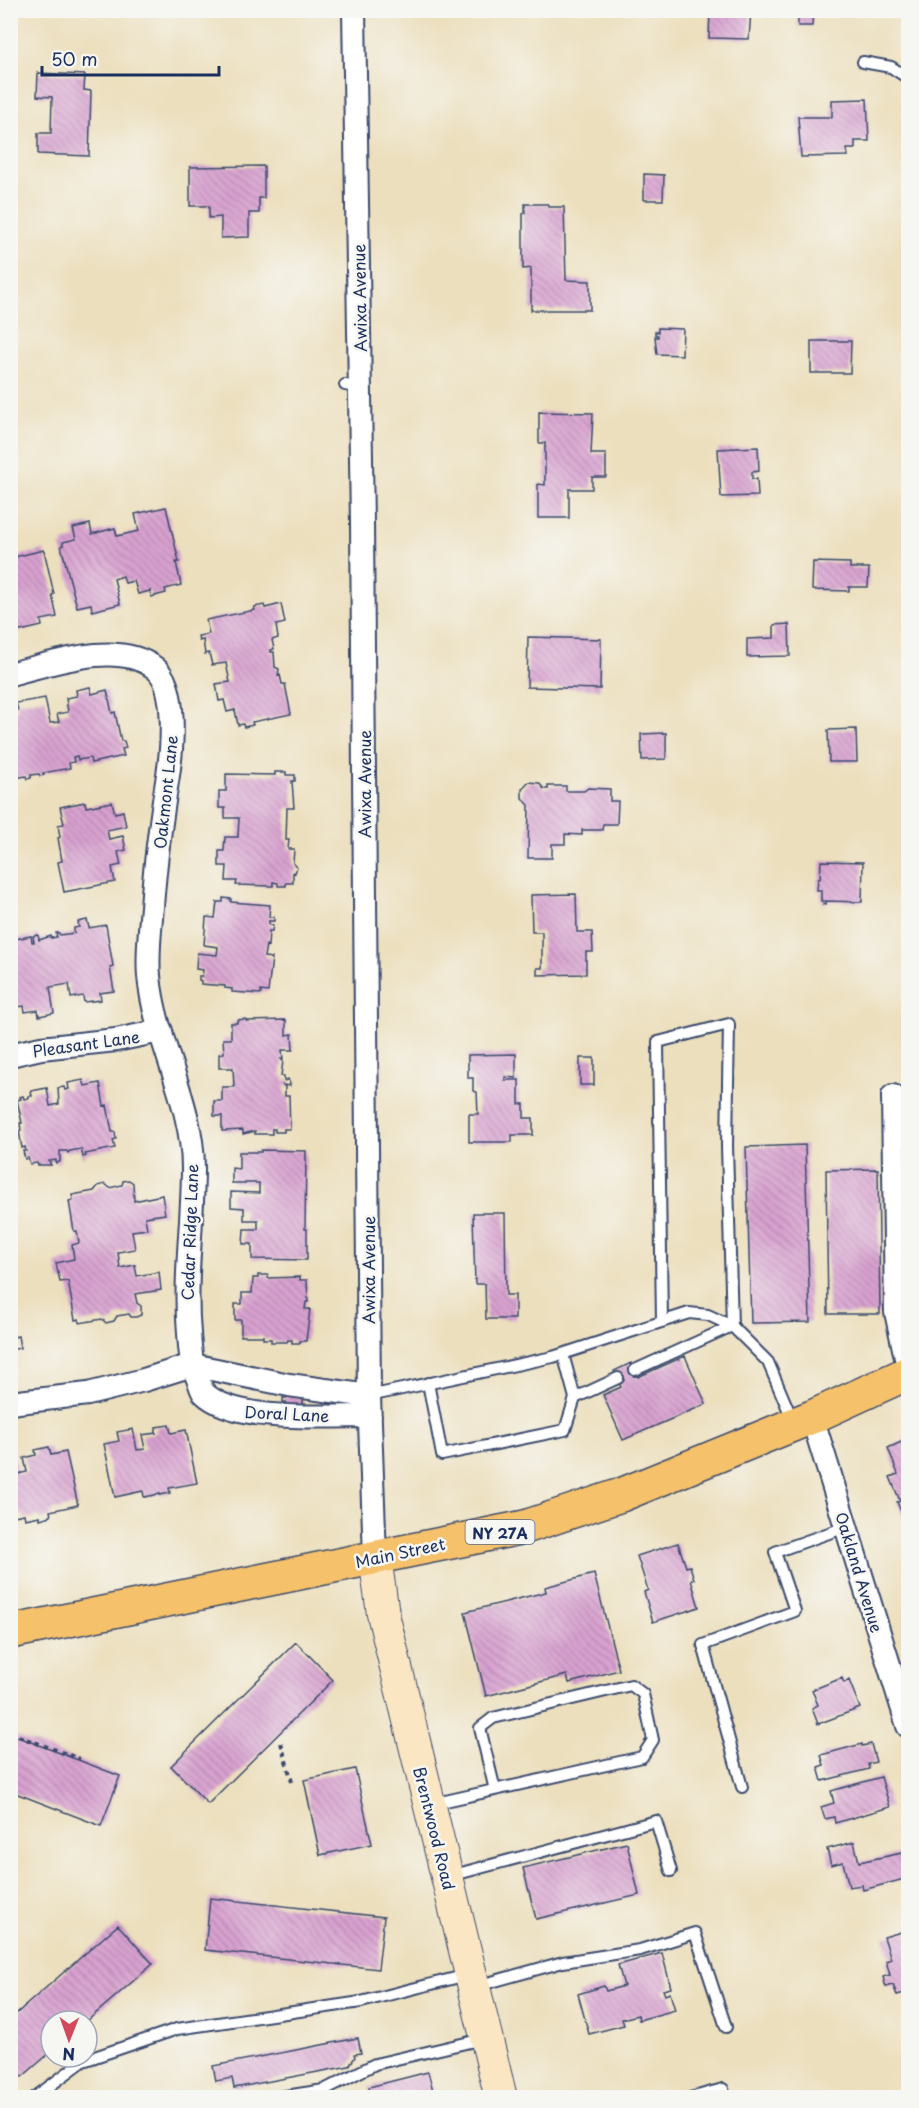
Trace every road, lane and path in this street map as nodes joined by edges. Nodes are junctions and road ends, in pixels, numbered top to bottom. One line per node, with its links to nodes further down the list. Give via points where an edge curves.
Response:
1 (354, 10): 19 (street, Awixa Avenue, via 353,386)
2 (863, 62): 3 (lane, via 891,67)
3 (909, 78)
4 (10, 674): 5 (street, Oakmont Lane, via 65,660 116,653 157,669 166,686 173,746 153,894 149,975)
5 (161, 1031): 6 (street, Pleasant Lane); 11 (street, Cedar Ridge Lane, via 189,1128 193,1167 186,1296)
6 (10, 1055)
7 (893, 1096): 12 (street, via 896,1312)
8 (662, 1322): 9 (lane, via 689,1313 708,1315); 9 (lane, via 658,1042 729,1024 727,1146); 10 (lane)
9 (732, 1326): 13 (lane); 20 (lane, via 768,1362)
10 (563, 1354): 16 (lane); 17 (lane)
11 (192, 1365): 18 (street, Doral Lane, via 88,1394); 19 (street, Doral Lane); 19 (street, Doral Lane, via 204,1393 234,1410 285,1416)
12 (909, 1367)
13 (635, 1370)
14 (909, 1373): 20 (main road, Main Street / NY 27A)
15 (618, 1378): 17 (lane)
16 (428, 1383): 17 (lane, via 442,1455 565,1430); 19 (lane)
17 (575, 1398)
18 (10, 1403)
19 (370, 1406): 22 (street, Awixa Avenue)
20 (803, 1421): 21 (street, Oakland Avenue); 22 (main road, Main Street / NY 27A, via 621,1495 525,1527)
21 (846, 1527): 24 (street, Oakland Avenue); 29 (lane, via 775,1552 795,1611 703,1645)
22 (375, 1557): 23 (main road, Main Street / NY 27A); 31 (street, Brentwood Road, via 382,1614)
23 (10, 1632)
24 (909, 1726)
25 (10, 1732): 27 (path)
26 (281, 1743): 28 (path)
27 (80, 1759)
28 (291, 1782)
29 (742, 1787)
30 (495, 1790): 30 (lane, via 642,1757 653,1740 643,1694 631,1685 493,1718 480,1728); 31 (lane)
31 (429, 1804): 33 (street, Brentwood Road)
32 (671, 1871): 33 (lane, via 656,1821)
33 (447, 1877): 34 (street, Brentwood Road)
34 (472, 1981): 35 (lane, via 640,1950 695,1933); 36 (street, Brentwood Road); 37 (lane, via 177,2029 82,2061)
35 (726, 2028)
36 (486, 2039): 38 (lane, via 375,2064 324,2090); 39 (street, Brentwood Road)
37 (34, 2097)
38 (273, 2097)
39 (501, 2097)
40 (690, 2097): 41 (lane, via 723,2089)
41 (725, 2097)

